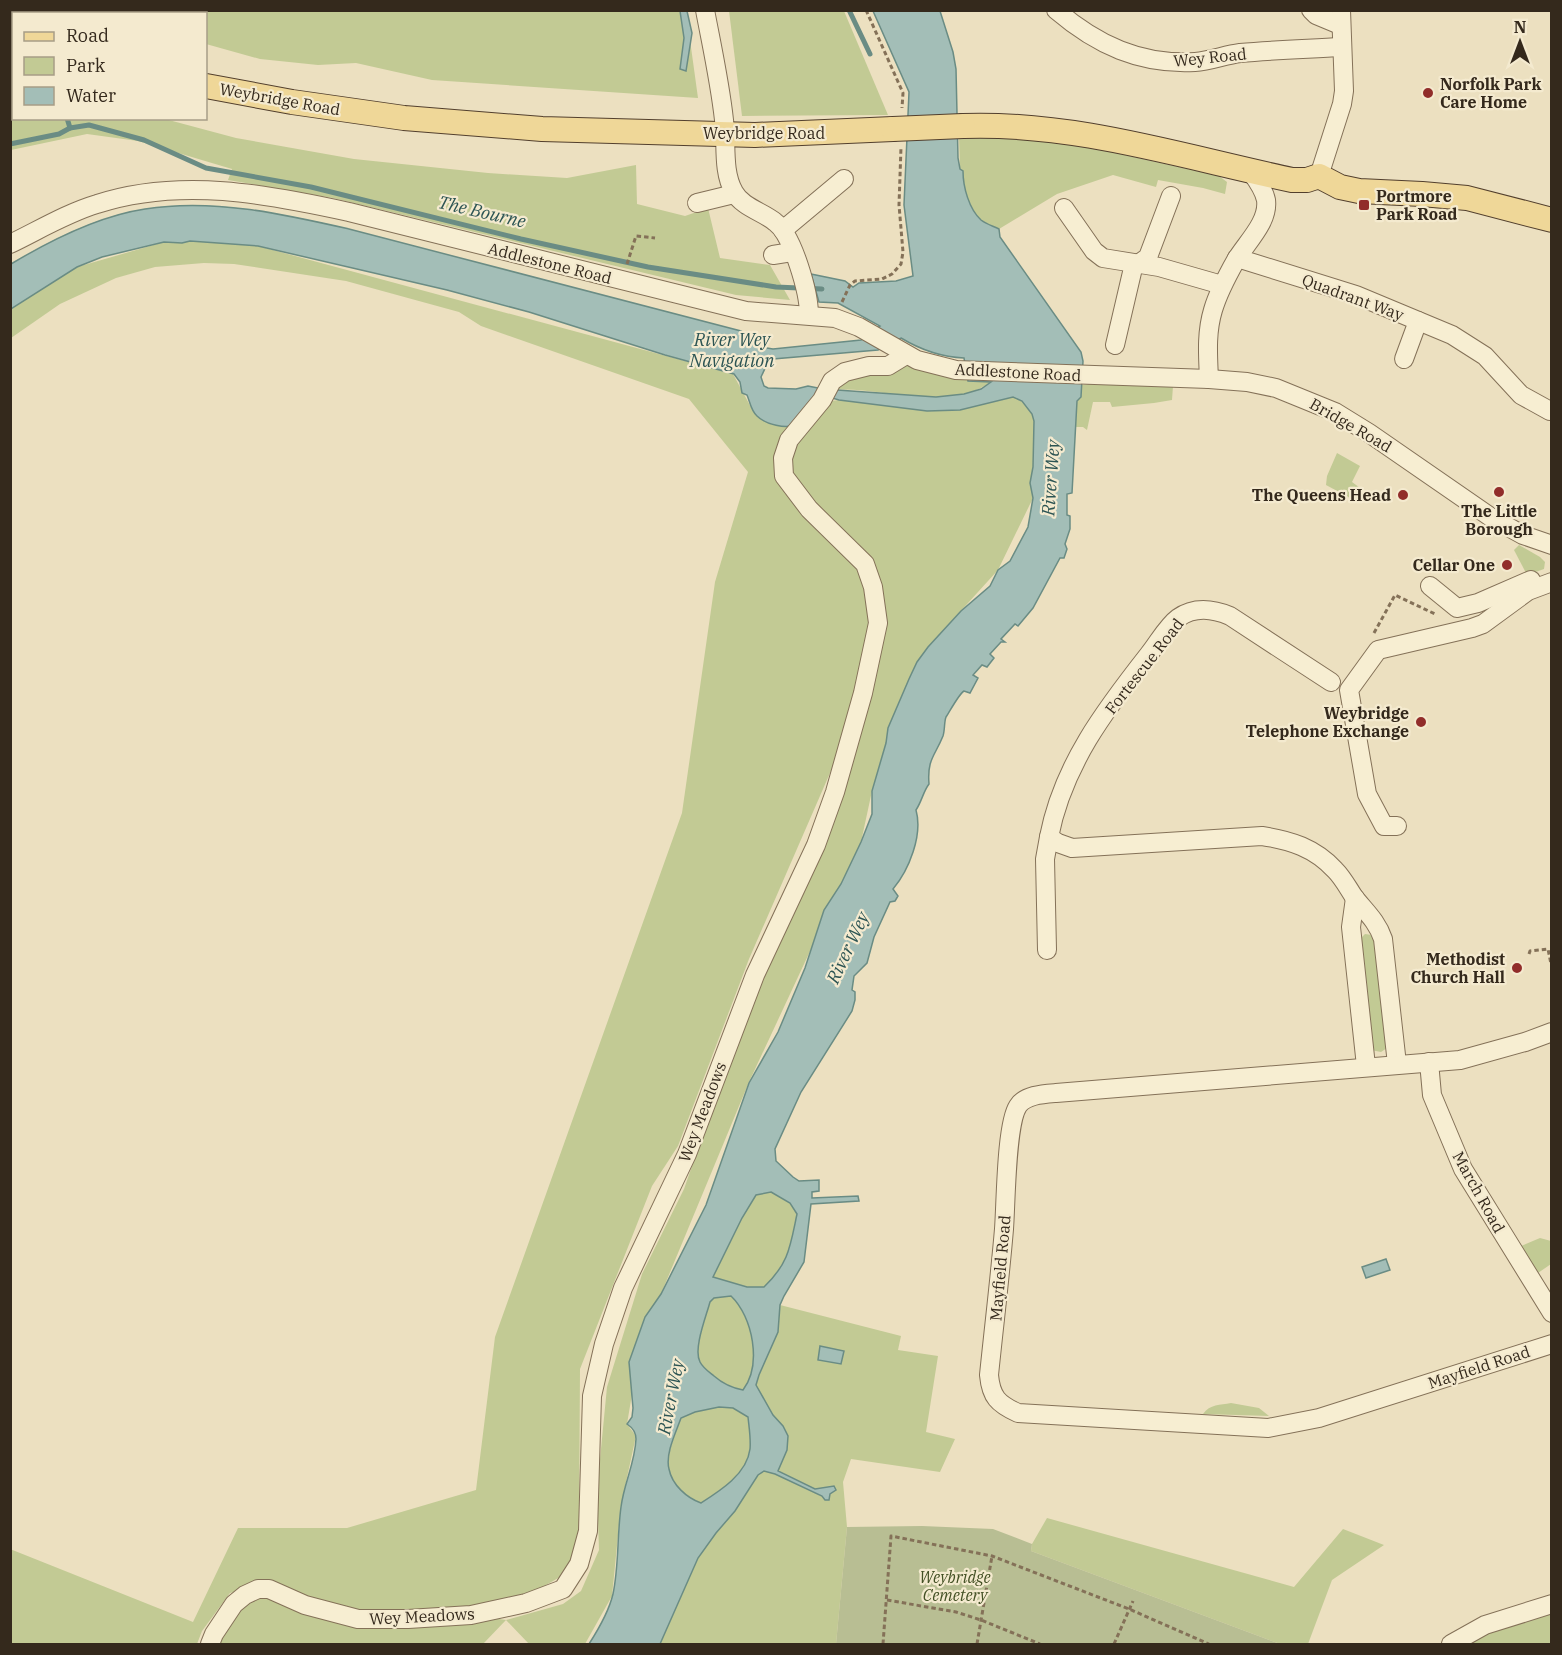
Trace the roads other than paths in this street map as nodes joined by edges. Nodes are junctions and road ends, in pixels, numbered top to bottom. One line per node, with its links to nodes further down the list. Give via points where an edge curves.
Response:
1 (705, 10): 7 (street)
2 (1056, 10): 5 (street, Wey Road, via 1116,49 1157,62 1196,62 1237,54)
3 (1311, 10): 4 (street, via 1316,15)
4 (1341, 18): 5 (street)
5 (1341, 47): 9 (street, via 1342,104)
6 (207, 86): 7 (main road, Weybridge Road, via 404,118 542,129)
7 (725, 135): 8 (main road, Weybridge Road, bridge, via 1028,126 1070,131); 11 (street, via 726,168)
8 (1251, 172): 9 (main road, Weybridge Road, via 1292,180); 20 (street, via 1266,199 1265,211)
9 (1319, 176): 15 (main road, via 1359,191 1467,198)
10 (844, 179): 16 (street)
11 (734, 194): 13 (street); 16 (street)
12 (1171, 196): 21 (street, via 1148,257)
13 (697, 203)
14 (1064, 208): 21 (street, via 1103,258)
15 (1551, 220)
16 (783, 230): 18 (street)
17 (10, 244): 23 (street, Addlestone Road, via 56,220 130,195 184,189 225,191 350,212 746,311)
18 (792, 252): 19 (street); 23 (street, via 805,286)
19 (773, 255)
20 (1237, 258): 22 (street); 24 (street, Quadrant Way, via 1331,286)
21 (1141, 264): 22 (street); 25 (street, via 1134,268)
22 (1222, 285): 29 (street, via 1210,323)
23 (809, 315): 26 (street, Addlestone Road, via 835,318 859,327)
24 (1418, 321): 27 (street); 30 (street, Quadrant Way, via 1452,335 1485,356 1521,396)
25 (1115, 345)
26 (904, 354): 28 (street, Addlestone Road, via 965,372); 46 (street, Wey Meadows, via 888,366 845,372 832,381 789,440 783,458 784,476 809,509 865,564 878,623 863,693 816,845 755,975 687,1154 623,1288 604,1344 592,1396 588,1531 579,1564 563,1589 526,1603 471,1615 358,1619 305,1605 269,1589 258,1589 234,1604)
27 (1404, 359)
28 (1090, 375): 29 (street, Bridge Road)
29 (1209, 379): 31 (street, Bridge Road, via 1276,388 1335,412 1492,518)
30 (1550, 411)
31 (1551, 545)
32 (1551, 581): 33 (street, via 1531,580 1457,608); 35 (street, via 1528,591 1483,624 1378,650 1349,690 1367,794 1384,826)
33 (1430, 585)
34 (1331, 682): 36 (street, Fortescue Road, via 1217,610 1203,609 1177,619 1132,676 1073,764)
35 (1397, 826)
36 (1049, 837): 37 (street, via 1072,848 1262,836 1282,839 1319,855); 38 (street, Fortescue Road, via 1045,860)
37 (1355, 898): 41 (street, via 1378,926 1383,939); 42 (street, via 1351,927)
38 (1047, 950)
39 (1550, 1035): 40 (street, Mayfield Road, via 1525,1035 1460,1060)
40 (1429, 1062): 41 (street, Mayfield Road); 43 (street, March Road, via 1432,1095 1462,1169)
41 (1397, 1064): 42 (street, Mayfield Road)
42 (1366, 1066): 44 (street, Mayfield Road, via 1047,1094 1023,1100 1011,1127 989,1375 994,1396 1000,1404 1018,1413 1268,1428 1319,1418)
43 (1551, 1313)
44 (1551, 1344)
45 (1551, 1604): 47 (street, via 1485,1625)
46 (210, 1644)
47 (1451, 1644)

